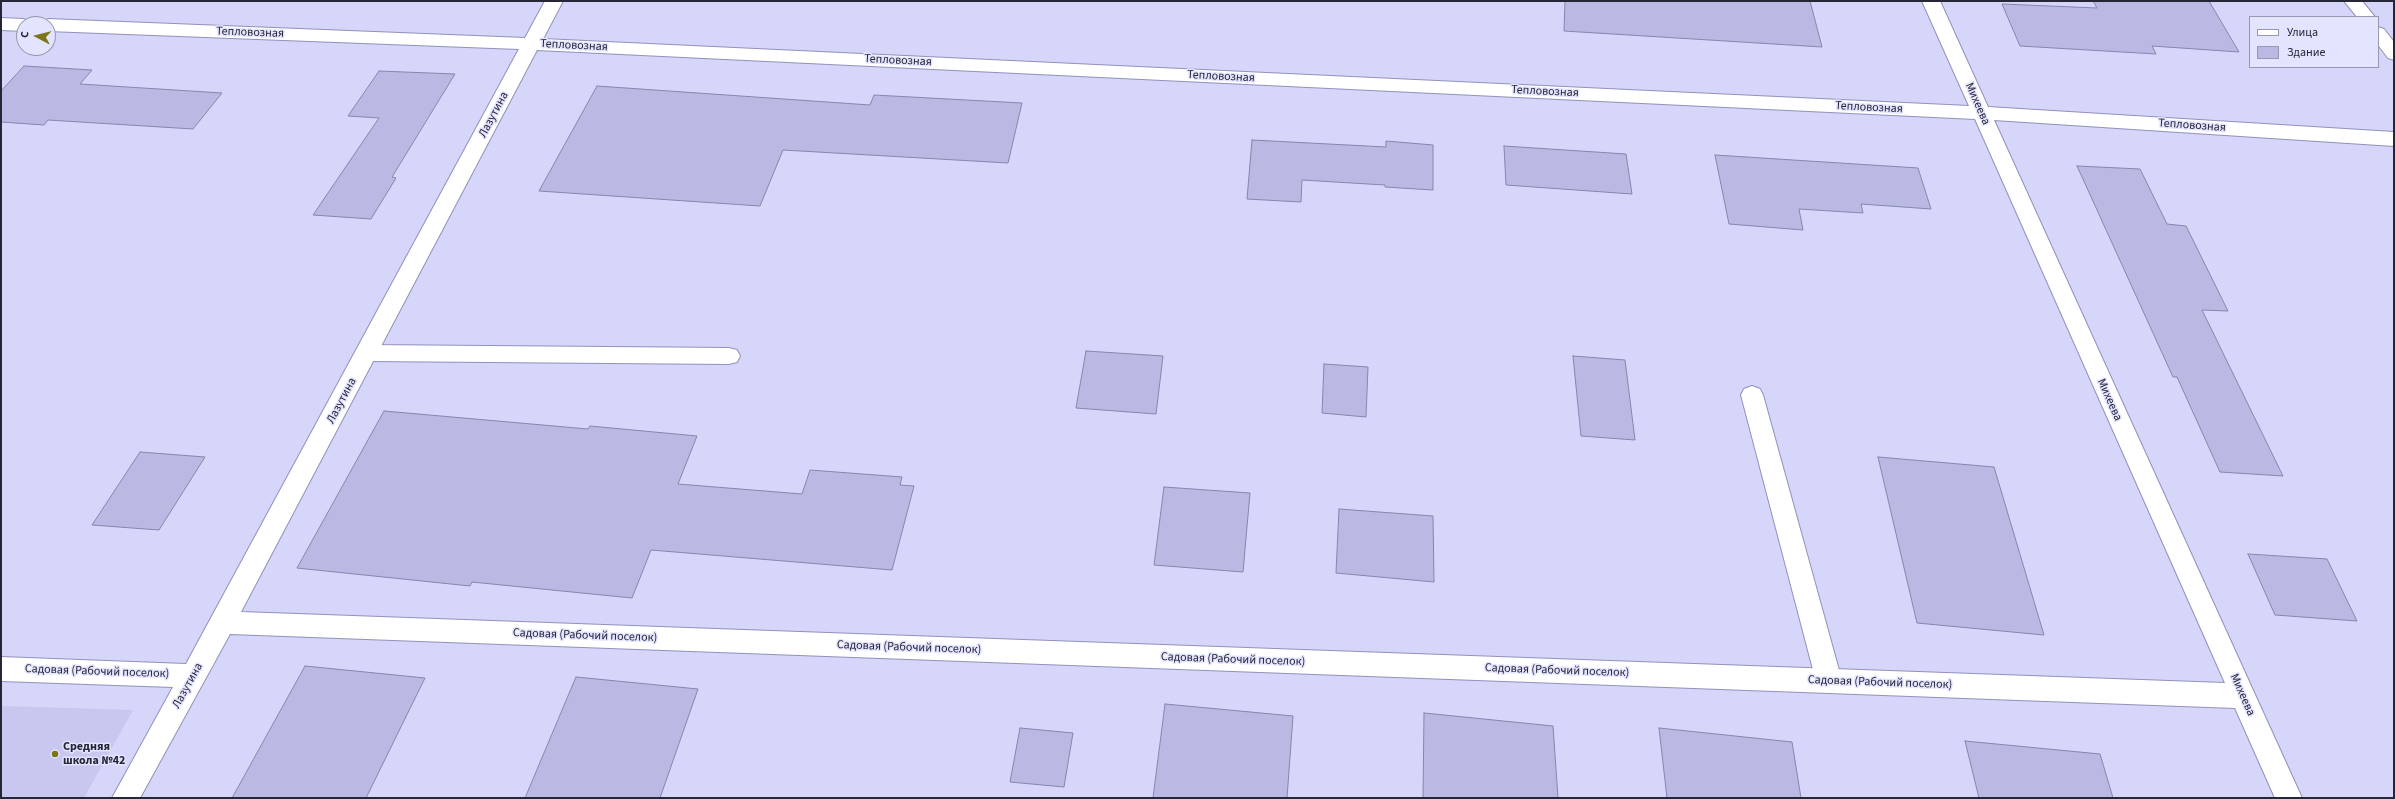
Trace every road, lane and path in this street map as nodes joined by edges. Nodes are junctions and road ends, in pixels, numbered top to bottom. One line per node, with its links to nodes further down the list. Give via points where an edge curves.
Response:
1 (554, 1): 9 (street, Лазутина)
2 (1931, 1): 11 (street, Михеева)
3 (2353, 1): 4 (street)
4 (2365, 16)
5 (1, 24): 6 (street)
6 (16, 24)
7 (56, 25): 9 (street, Тепловозная)
8 (2379, 34): 10 (street)
9 (532, 44): 11 (street, Тепловозная); 13 (street, Лазутина)
10 (2394, 54)
11 (1981, 113): 12 (street, Тепловозная); 20 (street, Михеева)
12 (2394, 139)
13 (368, 352): 14 (street); 16 (street, Лазутина)
14 (729, 356)
15 (1752, 395): 19 (street)
16 (223, 623): 18 (street, Лазутина); 19 (street, Садовая (Рабочий поселок))
17 (1, 669): 18 (street, Садовая (Рабочий поселок))
18 (194, 676): 21 (street, Лазутина)
19 (1829, 681): 20 (street, Садовая (Рабочий поселок))
20 (2242, 696): 22 (street, Михеева)
21 (125, 798)
22 (2289, 798)

